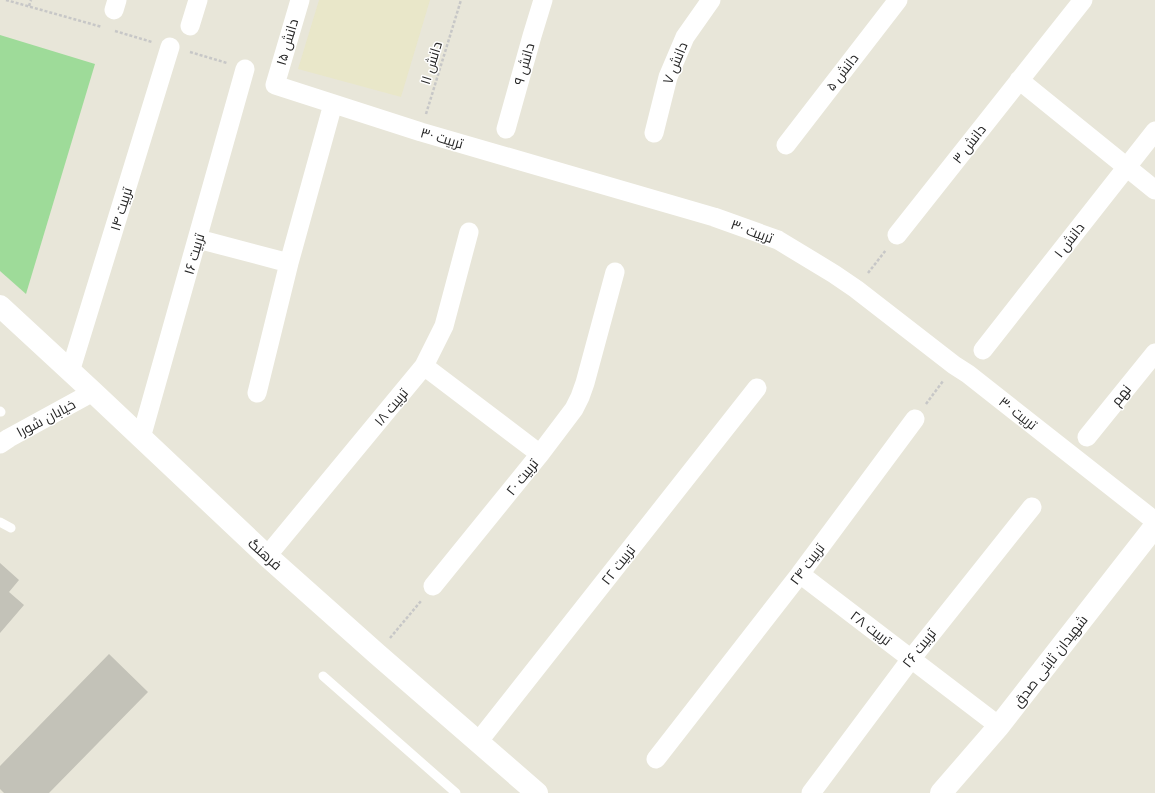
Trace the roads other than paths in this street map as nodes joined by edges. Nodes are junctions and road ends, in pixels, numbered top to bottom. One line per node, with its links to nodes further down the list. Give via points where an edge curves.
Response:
1 (198, 0): 7 (street)
2 (300, 0): 11 (street, دانش ۱۵)
3 (544, 0): 13 (street, دانش ۹)
4 (711, 0): 15 (street, دانش ۷, via 685,37 668,77)
5 (898, 0): 16 (street, دانش ۵)
6 (1083, 0): 10 (street, دانش ۳)
7 (190, 26)
8 (170, 47): 28 (street, تربیت ۱۴)
9 (245, 68): 21 (street, تربیت ۱۶)
10 (1019, 80): 17 (street); 20 (street, دانش ۳)
11 (275, 85): 12 (street, تربیت ۳۰)
12 (333, 104): 22 (street); 38 (street, تربیت ۳۰, via 714,217 778,240 856,289 954,365 975,378)
13 (506, 129)
14 (1155, 131): 17 (street, دانش ۱)
15 (654, 133)
16 (786, 145)
17 (1127, 167): 18 (street); 25 (street, دانش ۱)
18 (1155, 190)
19 (468, 232): 27 (street, تربیت ۱۸, via 444,326)
20 (897, 235)
21 (198, 239): 22 (street); 34 (street, تربیت ۱۶)
22 (289, 263): 31 (street)
23 (615, 272): 36 (street, تربیت ۲۰, via 580,397)
24 (0, 306): 28 (main road, فرهنگ)
25 (983, 350)
26 (1155, 353): 33 (street, نهم)
27 (424, 366): 36 (street); 42 (street, تربیت ۱۸)
28 (70, 372): 30 (main road, فرهنگ)
29 (758, 388): 48 (street, تربیت ۲۲)
30 (93, 392): 34 (main road, فرهنگ); 35 (street, خیابان شورا)
31 (256, 393)
32 (914, 419): 43 (street, تربیت ۲۴)
33 (1087, 437)
34 (141, 438): 42 (main road, فرهنگ)
35 (0, 444)
36 (540, 454): 44 (street, تربیت ۲۰)
37 (1032, 507): 45 (street, تربیت ۲۶)
38 (1155, 521)
39 (0, 522): 41 (lane)
40 (1155, 526): 47 (main road, شهیدان ثابتی صدق)
41 (11, 528)
42 (267, 556): 48 (main road, فرهنگ)
43 (800, 574): 45 (street, تربیت ۲۸); 49 (street, تربیت ۲۴)
44 (433, 586)
45 (911, 659): 47 (street, تربیت ۲۸); 52 (street, تربیت ۲۶)
46 (323, 676): 50 (lane)
47 (999, 726): 53 (main road, شهیدان ثابتی صدق)
48 (478, 742): 51 (main road, فرهنگ)
49 (656, 759)
50 (456, 793)
51 (537, 793)
52 (810, 793)
53 (941, 793)

